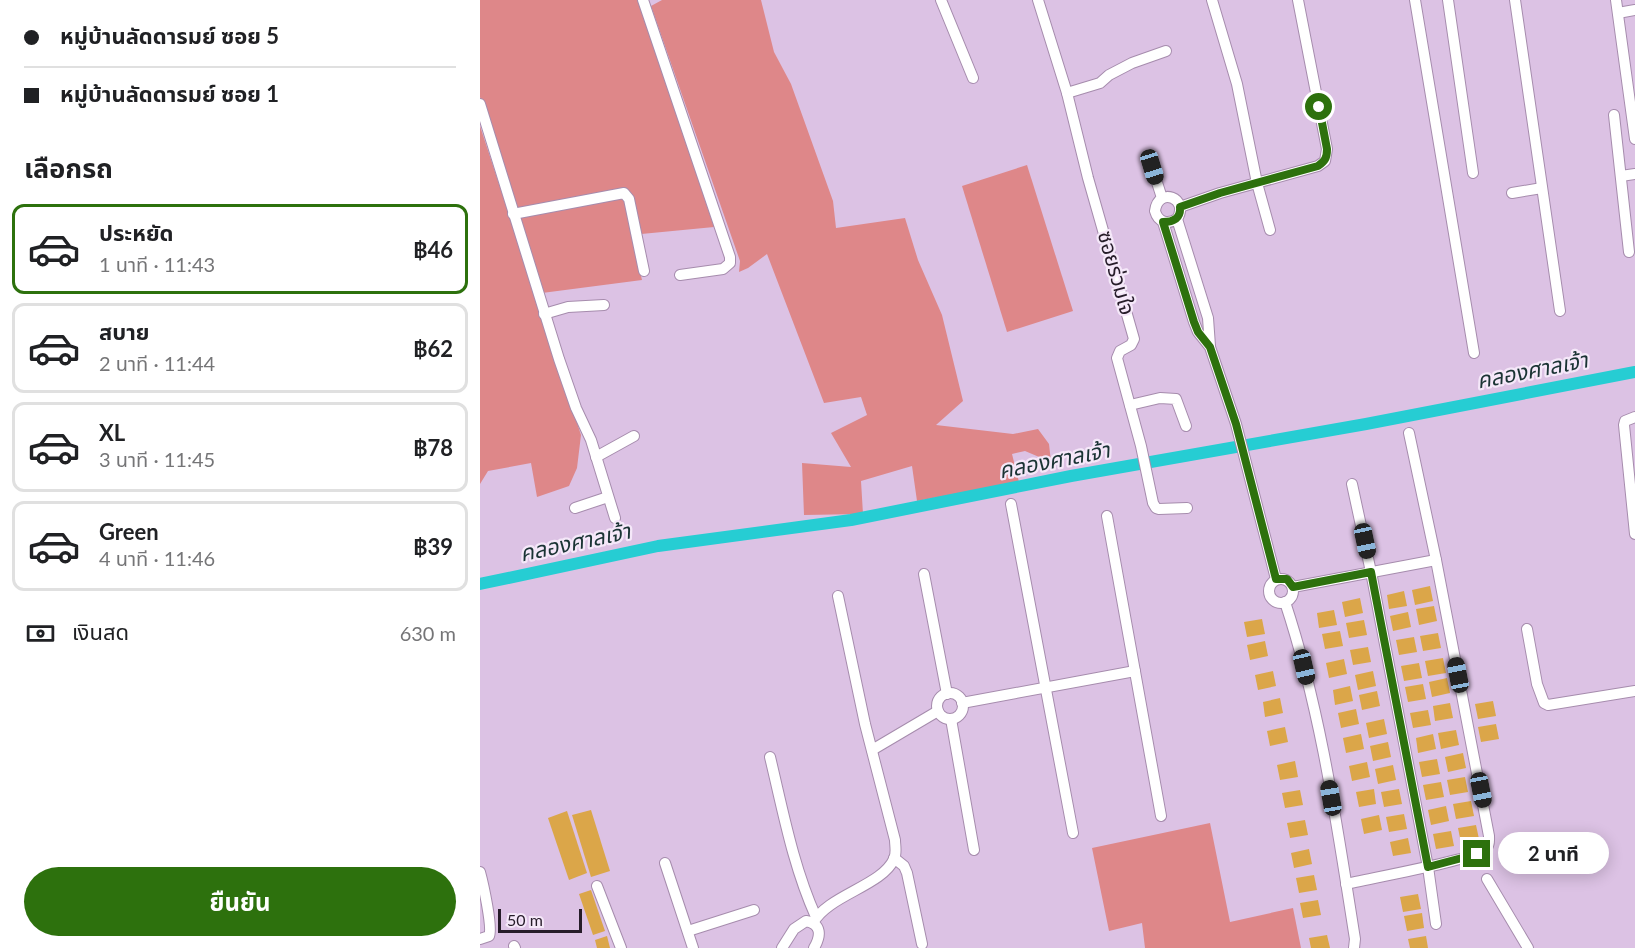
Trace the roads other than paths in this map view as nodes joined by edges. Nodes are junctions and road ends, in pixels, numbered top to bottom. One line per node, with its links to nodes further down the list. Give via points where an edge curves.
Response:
1 (643, 0): 34 (street, via 730,257 730,263 723,269)
2 (941, 0): 13 (street)
3 (1038, 0): 15 (street, ซอยร่วมใจ)
4 (1212, 0): 23 (street, via 1237,84)
5 (1298, 0): 23 (street, via 1327,149 1325,161)
6 (1415, 0): 39 (street)
7 (1448, 0): 20 (street)
8 (1515, 0): 24 (street)
9 (1616, 0): 11 (street)
10 (1635, 10): 11 (street)
11 (1618, 13): 14 (street)
12 (1166, 51): 15 (street, via 1132,63 1100,83)
13 (973, 78)
14 (1631, 80): 18 (street)
15 (1066, 93): 40 (street, ซอยร่วมใจ, via 1134,339 1117,358)
16 (480, 104): 28 (street)
17 (1614, 115): 22 (street)
18 (1635, 139)
19 (1152, 167): 26 (street)
20 (1473, 173)
21 (1635, 174): 22 (street)
22 (1621, 176): 32 (street)
23 (1257, 183): 27 (street); 31 (street)
24 (1542, 188): 25 (street); 36 (street)
25 (1512, 193)
26 (1162, 198): 27 (street, via 1171,197); 30 (street, via 1155,211)
27 (1180, 207): 29 (street)
28 (513, 214): 33 (street, via 624,193 629,199); 37 (street)
29 (1177, 219): 30 (street); 38 (street, via 1208,318)
30 (1163, 222): 38 (street, via 1194,322)
31 (1270, 230)
32 (1629, 252)
33 (644, 271)
34 (680, 275)
35 (604, 305): 37 (street, via 568,307)
36 (1560, 310)
37 (544, 314): 45 (street)
38 (1210, 347): 57 (street, via 1236,424)
39 (1474, 353)
40 (1130, 405): 42 (street, via 1160,398 1176,399); 50 (street, ซอยร่วมใจ, via 1156,508)
41 (1635, 417): 53 (street, via 1624,425)
42 (1186, 426)
43 (1409, 433): 54 (street)
44 (634, 436): 45 (street)
45 (596, 458): 47 (street)
46 (1352, 484): 55 (street)
47 (608, 497): 49 (street); 52 (street)
48 (1011, 504): 63 (street)
49 (575, 508)
50 (1187, 508)
51 (1107, 516): 62 (street)
52 (615, 518)
53 (1635, 534)
54 (1436, 560): 55 (street); 76 (street, via 1490,836 1483,852)
55 (1371, 572): 58 (street); 76 (street)
56 (924, 574): 65 (street)
57 (1276, 579): 58 (street, via 1287,579); 60 (street, via 1269,592 1275,601)
58 (1293, 587): 60 (street, via 1292,597)
59 (838, 596): 69 (street)
60 (1285, 602): 79 (street, via 1312,702)
61 (1527, 629): 64 (street, via 1544,703)
62 (1135, 671): 63 (street); 71 (street)
63 (1046, 687): 66 (street); 72 (street)
64 (1635, 691)
65 (947, 694): 66 (street); 67 (street, via 938,702)
66 (962, 703): 68 (street, via 960,714)
67 (938, 711): 68 (street); 69 (street)
68 (951, 719): 73 (street)
69 (872, 750): 74 (street, via 895,840)
70 (770, 758): 82 (street, via 792,851)
71 (1161, 816)
72 (1073, 833)
73 (974, 850)
74 (894, 858): 82 (street, via 878,876 829,906); 87 (street, via 907,873)
75 (665, 863): 84 (street)
76 (1428, 867): 79 (street); 83 (street)
77 (480, 872): 86 (street, via 492,929 489,936)
78 (1487, 879): 94 (street)
79 (1346, 884): 93 (street)
80 (597, 886): 88 (street)
81 (754, 910): 84 (street)
82 (815, 920): 85 (street); 90 (street, via 798,924)
83 (1436, 924)
84 (688, 931): 89 (street)
85 (819, 937): 91 (street); 92 (street)
86 (480, 939)
87 (922, 944)
88 (621, 948)
89 (693, 948)
90 (782, 948)
91 (813, 948)
92 (825, 948)
93 (1354, 948)
94 (1528, 948)

